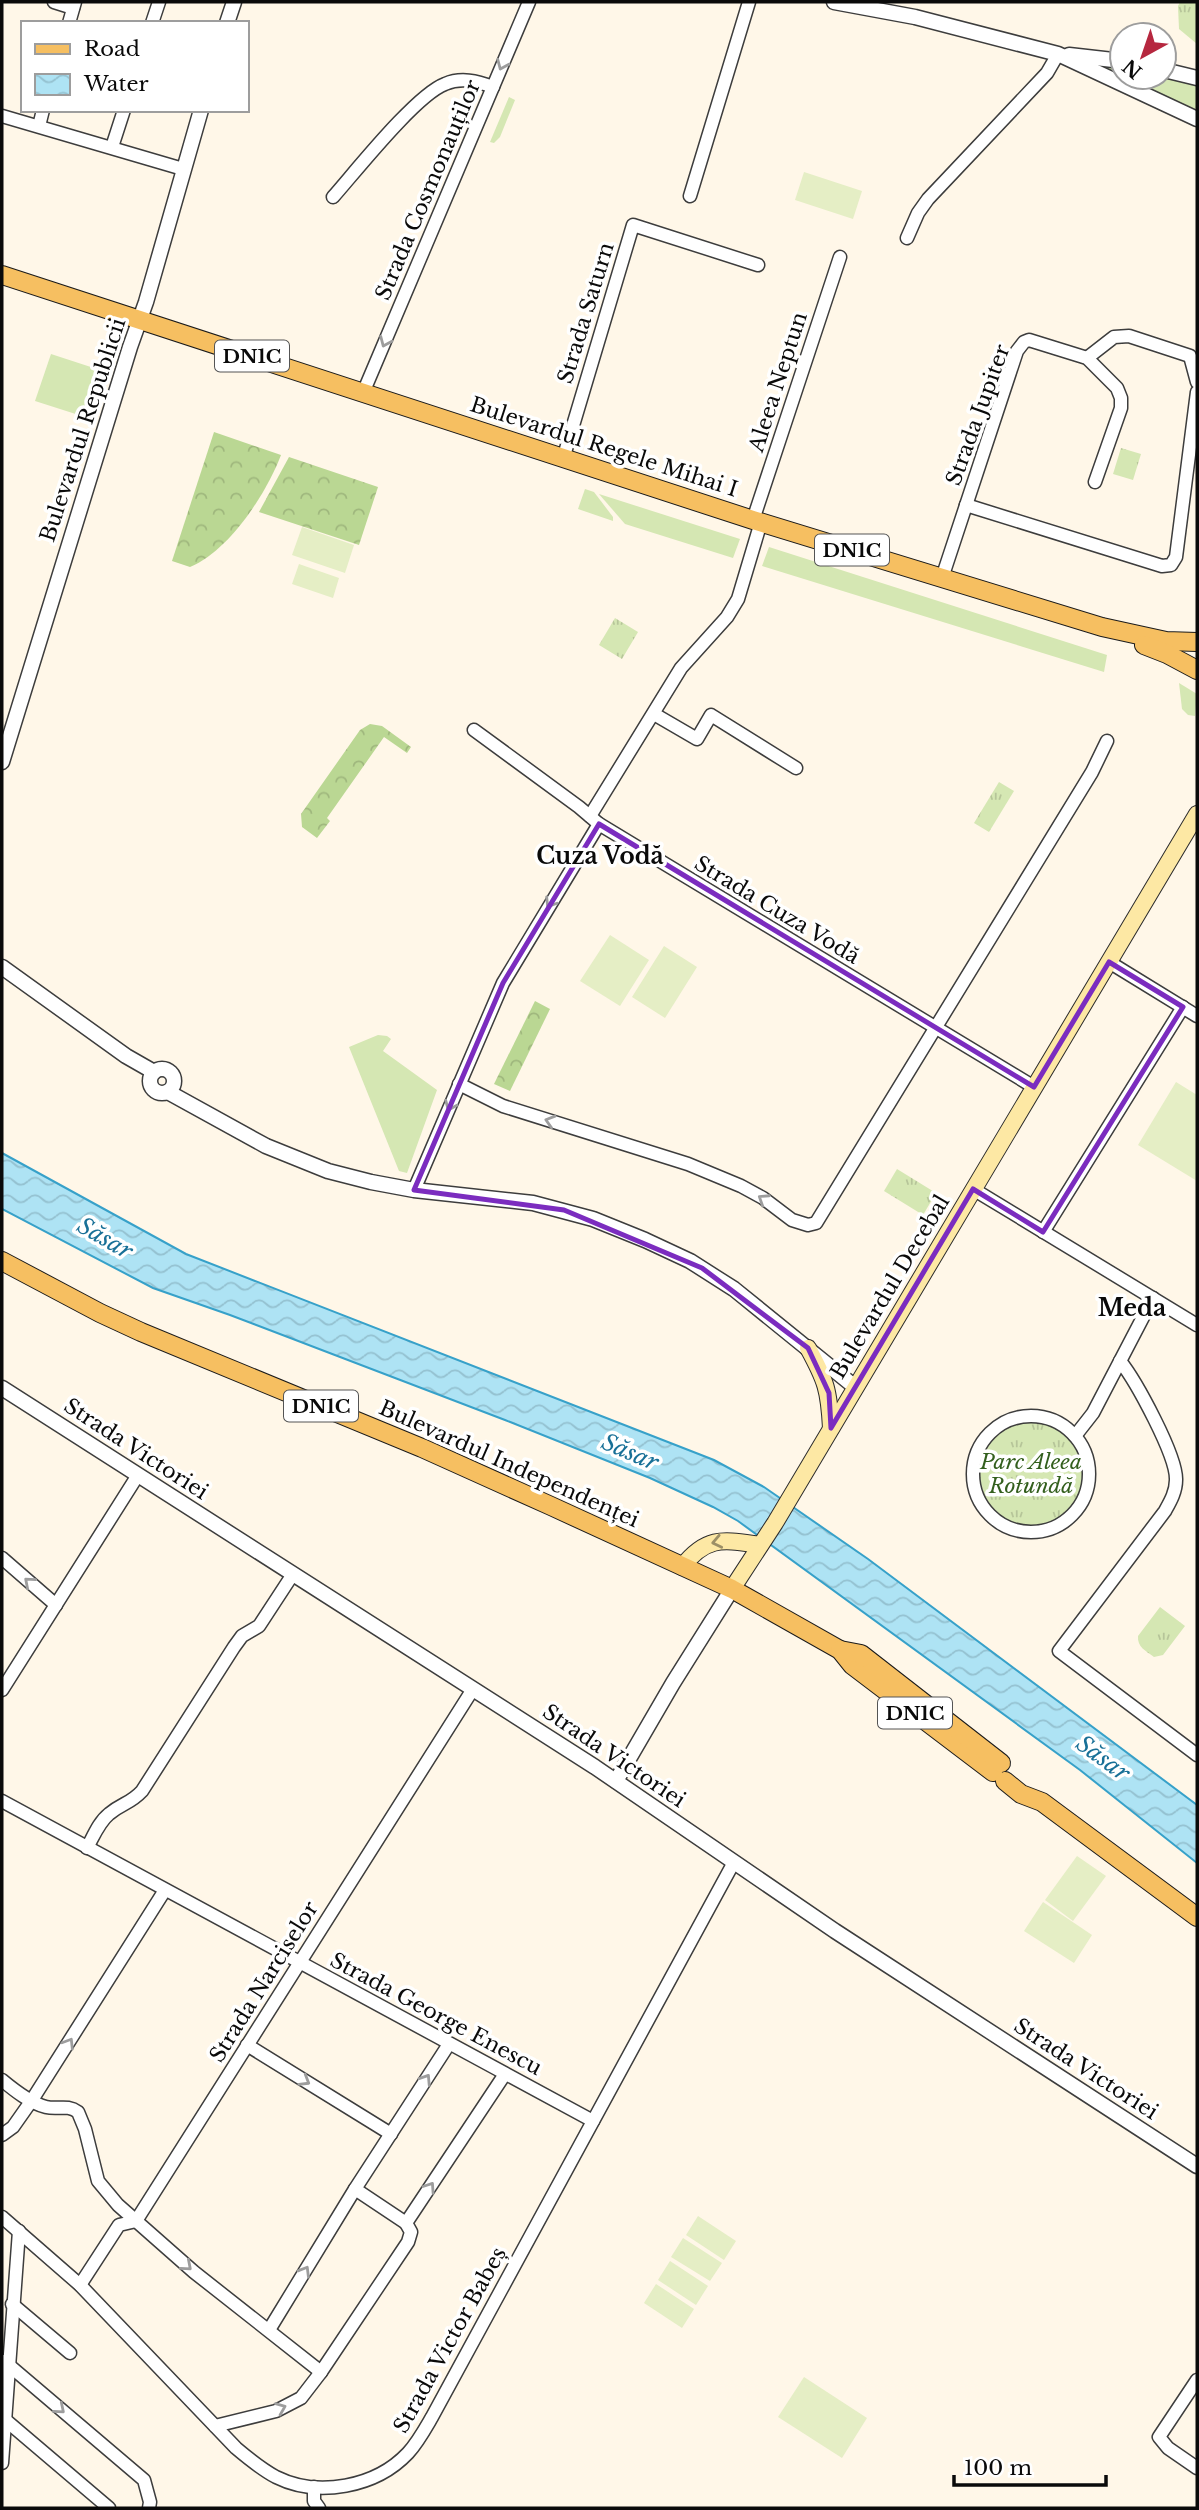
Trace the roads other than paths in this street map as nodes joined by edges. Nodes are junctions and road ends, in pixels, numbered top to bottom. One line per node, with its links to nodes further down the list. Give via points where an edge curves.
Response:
1 (54, 2): 7 (street)
2 (159, 2): 8 (street)
3 (234, 2): 9 (street)
4 (529, 2): 14 (street, Strada Cosmonauților, one-way to 14)
5 (750, 2): 23 (street)
6 (834, 2): 10 (street, via 915,17)
7 (74, 5)
8 (153, 21)
9 (229, 21)
10 (1058, 54): 11 (street); 19 (street); 25 (street, via 1047,73 928,199)
11 (1108, 59)
12 (1178, 73): 13 (street)
13 (1197, 78)
14 (493, 87): 24 (street, via 463,80 438,87); 33 (street, Strada Cosmonauților, one-way to 33)
15 (42, 112): 20 (street)
16 (123, 112): 21 (street)
17 (200, 112): 22 (street, Bulevardul Republicii)
18 (2, 116): 20 (street)
19 (1197, 119)
20 (39, 126): 21 (street)
21 (112, 147): 22 (street)
22 (183, 169): 29 (street, Bulevardul Republicii)
23 (690, 196)
24 (333, 197)
25 (907, 238)
26 (840, 257): 37 (street, Aleea Neptun)
27 (758, 265): 34 (street, Strada Saturn, via 633,225)
28 (2, 275): 29 (main road, Bulevardul Regele Mihai I / DN1C)
29 (140, 321): 33 (main road, Bulevardul Regele Mihai I / DN1C); 47 (street, Bulevardul Republicii)
30 (1087, 358): 31 (street, via 1114,337 1129,337 1190,356); 35 (street, Strada Jupiter, via 1121,398); 36 (street, Strada Jupiter, via 1040,342 1029,340 1021,345)
31 (1197, 382)
32 (1197, 392): 36 (street, via 1176,557 1171,565)
33 (363, 393): 34 (main road, Bulevardul Regele Mihai I / DN1C)
34 (563, 459): 37 (main road, Bulevardul Regele Mihai I / DN1C)
35 (1095, 482)
36 (966, 505): 38 (street, Strada Jupiter)
37 (757, 521): 38 (main road, Bulevardul Regele Mihai I / DN1C); 44 (street, Aleea Neptun, via 738,599 681,668)
38 (942, 578): 39 (main road, Bulevardul Regele Mihai I / DN1C)
39 (1102, 627): 41 (main road, Bulevardul Regele Mihai I / DN1C, via 1148,646); 41 (main road, Bulevardul Regele Mihai I / DN1C, via 1166,641)
40 (1197, 640): 41 (main road, Bulevardul Regele Mihai I / DN1C)
41 (1178, 650): 42 (main road, Bulevardul Regele Mihai I / DN1C); 43 (main road)
42 (1197, 670)
43 (1197, 681)
44 (654, 714): 48 (street, via 696,739 711,715); 50 (street, Aleea Neptun)
45 (474, 730): 50 (street, Strada Cuza Vodă)
46 (1107, 741): 55 (street)
47 (2, 762)
48 (796, 768)
49 (1197, 814): 51 (main road, Bulevardul Decebal)
50 (594, 820): 55 (street, Strada Cuza Vodă); 57 (street, Aleea Neptun, one-way to 57, via 515,959)
51 (1109, 962): 53 (street); 58 (main road, Bulevardul Decebal)
52 (2, 967): 56 (street)
53 (1183, 1007): 54 (street); 62 (street)
54 (1197, 1016)
55 (936, 1028): 57 (street, one-way to 57, via 821,1217 808,1225 741,1186 688,1164 503,1106); 58 (street, Strada Cuza Vodă)
56 (152, 1077): 59 (street, via 155,1091); 59 (street, via 161,1069 168,1071 174,1077)
57 (459, 1084): 61 (street, Aleea Neptun, one-way to 61)
58 (1034, 1087): 60 (main road, Bulevardul Decebal)
59 (171, 1089): 61 (street, via 246,1136 307,1163)
60 (973, 1189): 62 (street); 68 (main road, Bulevardul Decebal)
61 (414, 1190): 66 (street, via 533,1203 621,1230 718,1278)
62 (1043, 1232): 64 (street)
63 (2, 1261): 75 (main road, Bulevardul Independenței / DN1C, via 131,1328 422,1448)
64 (1153, 1298): 65 (street); 67 (street)
65 (1197, 1325)
66 (808, 1348): 68 (street); 70 (main road, via 829,1393)
67 (1120, 1361): 71 (street, via 1093,1413); 81 (street, via 1170,1453 1174,1492 1165,1511 1059,1651)
68 (855, 1387): 70 (main road, Bulevardul Decebal)
69 (2, 1388): 72 (street, Strada Victoriei)
70 (831, 1428): 73 (main road, Bulevardul Decebal)
71 (1074, 1436): 71 (street, via 1059,1423 1039,1417 1012,1419 995,1428 982,1442 973,1469 977,1497 988,1513 1021,1532 1040,1532 1066,1521 1079,1507 1089,1480 1087,1461)
72 (138, 1475): 76 (street, Strada Victoriei); 78 (street)
73 (760, 1545): 75 (main road, one-way to 75, via 717,1541 693,1553); 77 (main road, Bulevardul Decebal)
74 (2, 1558): 78 (street, one-way to 74)
75 (682, 1567): 77 (main road, Bulevardul Independenței / DN1C)
76 (293, 1574): 80 (street, Strada Victoriei); 84 (street, via 258,1626 234,1647 142,1791 107,1815)
77 (733, 1589): 82 (street, Bulevardul Decebal); 87 (main road, Bulevardul Independenței / DN1C, via 840,1650 861,1654 1003,1772 1021,1794 1042,1802)
78 (55, 1605): 79 (street)
79 (2, 1688)
80 (472, 1689): 82 (street, Strada Victoriei); 88 (street, Strada Narciselor)
81 (1197, 1755)
82 (616, 1781): 85 (street, Strada Victoriei)
83 (2, 1801): 84 (street, Strada George Enescu)
84 (87, 1847): 86 (street, Strada George Enescu)
85 (734, 1862): 94 (street, Strada Victor Babeș); 97 (street, Strada Victoriei)
86 (165, 1890): 88 (street, Strada George Enescu); 93 (street, one-way to 86)
87 (1197, 1917)
88 (299, 1963): 89 (street, Strada George Enescu); 90 (street, Strada Narciselor)
89 (449, 2044): 91 (street, Strada George Enescu); 95 (street, one-way to 89)
90 (247, 2045): 95 (street, one-way to 95); 100 (street, Strada Narciselor)
91 (505, 2074): 94 (street, Strada George Enescu); 101 (street, one-way to 91)
92 (2, 2080): 93 (street)
93 (33, 2100): 96 (street); 100 (street, via 47,2108 66,2106 78,2112 98,2181)
94 (593, 2121): 114 (street, Strada Victor Babeș, via 420,2437 400,2460 379,2474 353,2484)
95 (391, 2134): 98 (street)
96 (2, 2135)
97 (1197, 2166)
98 (355, 2189): 101 (street); 105 (street, one-way to 98)
99 (2, 2217): 102 (street, Strada Victor Babeș)
100 (136, 2221): 103 (street, Strada Narciselor, via 119,2225); 105 (street, one-way to 105)
101 (406, 2223): 108 (street, via 411,2232 408,2242)
102 (19, 2231): 103 (street, Strada Victor Babeș); 104 (street)
103 (80, 2285): 111 (street, Strada Victor Babeș)
104 (8, 2306): 106 (street); 107 (street)
105 (269, 2330): 108 (street)
106 (70, 2353)
107 (5, 2362): 110 (street); 116 (street, one-way to 116, via 144,2480)
108 (321, 2372): 111 (street, one-way to 108, via 288,2407)
109 (1197, 2380): 113 (street, via 1159,2437)
110 (3, 2418): 112 (street); 115 (street)
111 (215, 2426): 114 (street, Strada Victor Babeș, via 265,2471)
112 (2, 2463)
113 (1197, 2468)
114 (314, 2487): 117 (street)
115 (109, 2508)
116 (149, 2508)
117 (319, 2508)

